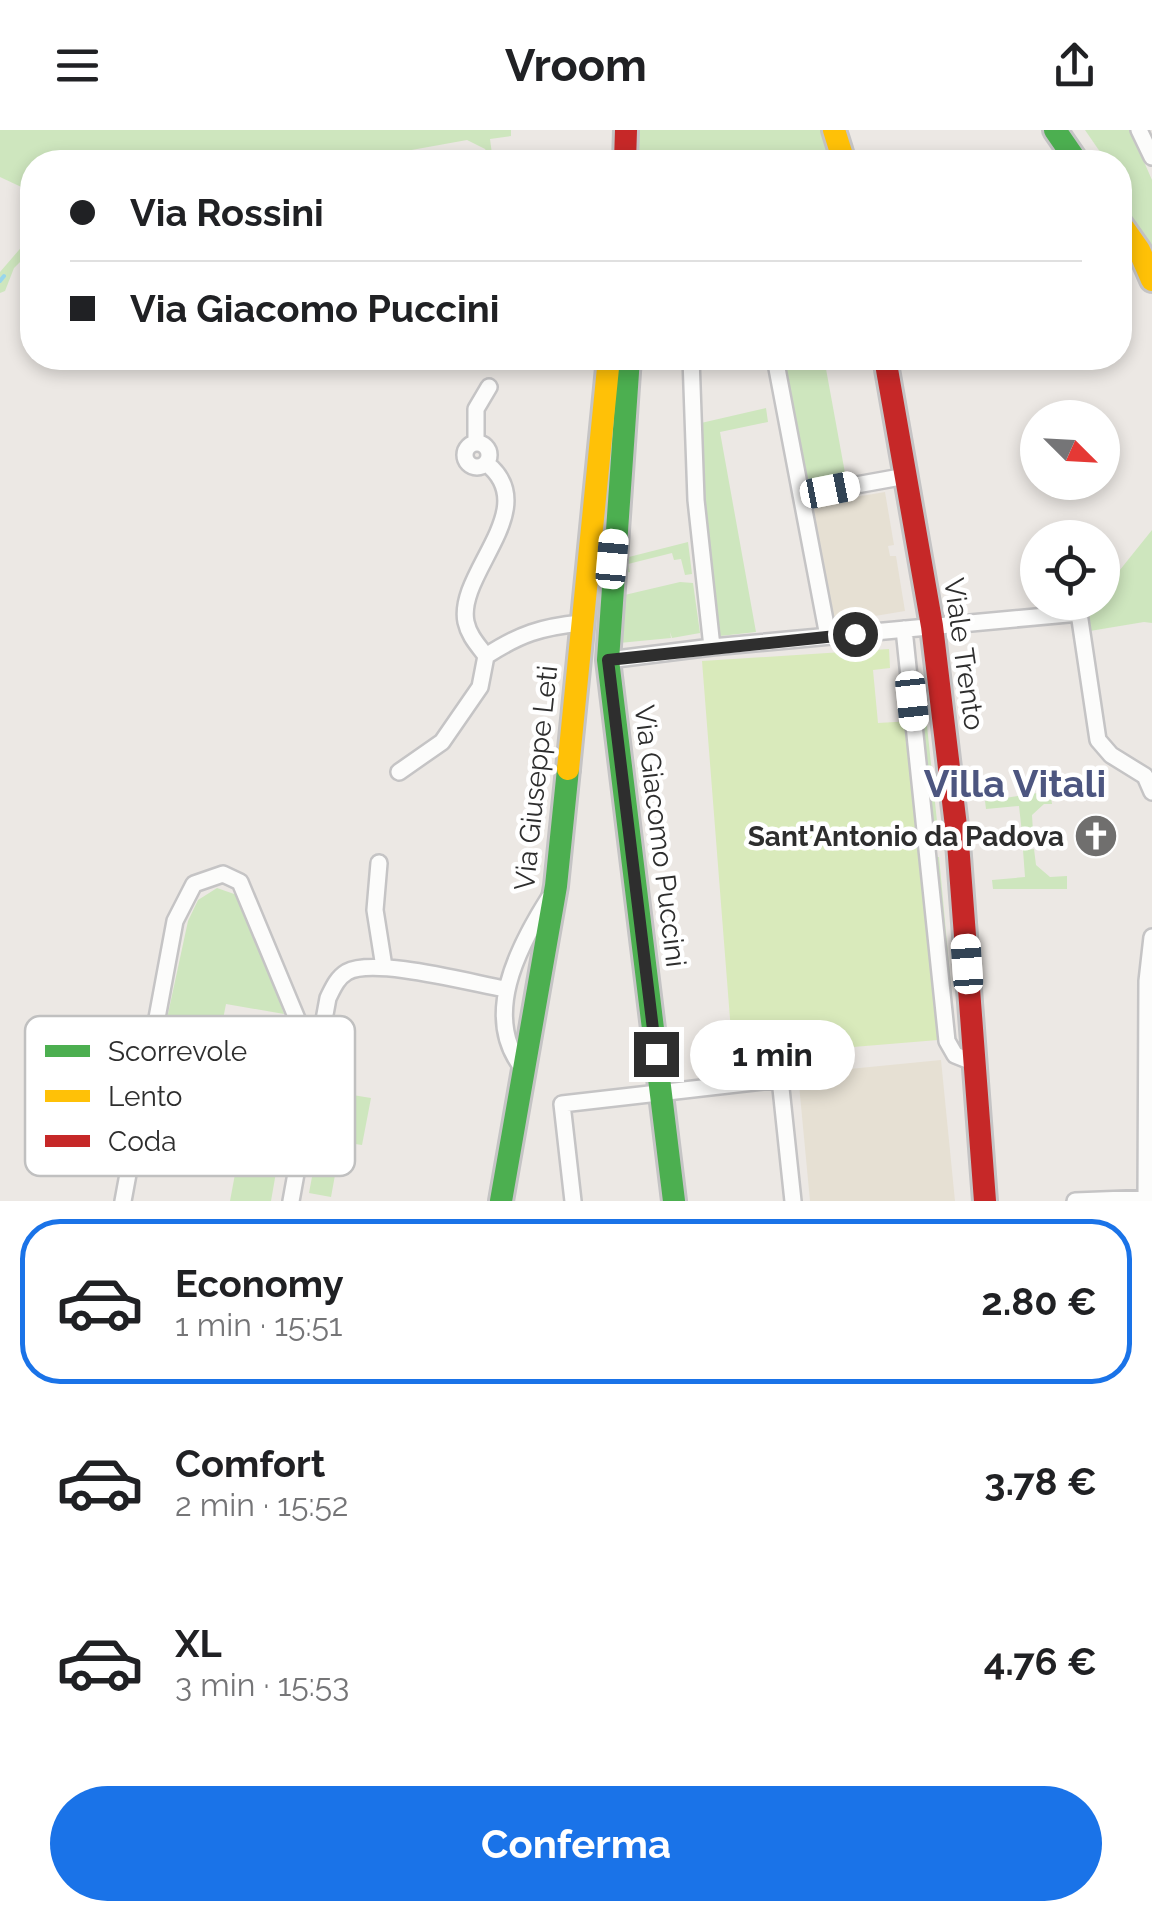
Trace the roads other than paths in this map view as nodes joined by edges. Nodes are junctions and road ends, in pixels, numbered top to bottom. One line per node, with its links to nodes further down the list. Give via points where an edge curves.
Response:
1 (1139, 130): 2 (street)
2 (1152, 158)
3 (1132, 255): 4 (main road)
4 (1152, 280)
5 (608, 370): 13 (main road, Via Giuseppe Leti)
6 (628, 370): 19 (main road, Via Giacomo Puccini)
7 (691, 370): 17 (street, via 696,500)
8 (777, 370): 12 (street)
9 (888, 370): 11 (main road, Viale Trento)
10 (489, 387): 18 (street, via 476,409 476,442 466,448 466,460 475,467 486,464 496,471 505,506 470,594 466,622)
11 (906, 476): 12 (street); 14 (main road, Viale Trento)
12 (801, 495): 16 (street)
13 (581, 623): 18 (street, via 540,627); 23 (main road, Via Giuseppe Leti)
14 (932, 626): 15 (street); 21 (street, via 1079,612 1098,740 1145,776); 30 (main road, Viale Trento, via 958,843)
15 (904, 629): 16 (street); 30 (street, via 947,1042)
16 (828, 636): 17 (street)
17 (712, 647): 19 (street)
18 (486, 656): 20 (street, via 480,687 442,742)
19 (608, 660): 32 (main road, Via Giacomo Puccini)
20 (399, 772)
21 (1152, 792)
22 (379, 863): 25 (street, via 375,910)
23 (556, 886): 26 (street); 31 (main road, Via Giuseppe Leti)
24 (1152, 936): 35 (street)
25 (384, 967): 26 (street); 29 (street, via 342,974)
26 (505, 990): 31 (street, via 508,1042)
27 (157, 1016): 28 (street, via 175,920 194,884 224,874 240,882)
28 (296, 1016)
29 (325, 1016)
30 (974, 1063): 42 (main road, Viale Trento)
31 (524, 1071): 38 (main road, Via Giuseppe Leti)
32 (661, 1093): 39 (street, via 562,1104); 40 (main road, Via Giacomo Puccini); 41 (street, via 780,1079)
33 (128, 1176): 36 (street)
34 (296, 1176): 37 (street)
35 (1148, 1199): 43 (street)
36 (123, 1201)
37 (292, 1201)
38 (501, 1201)
39 (574, 1201)
40 (674, 1201)
41 (793, 1201)
42 (985, 1201)
43 (1075, 1201)

